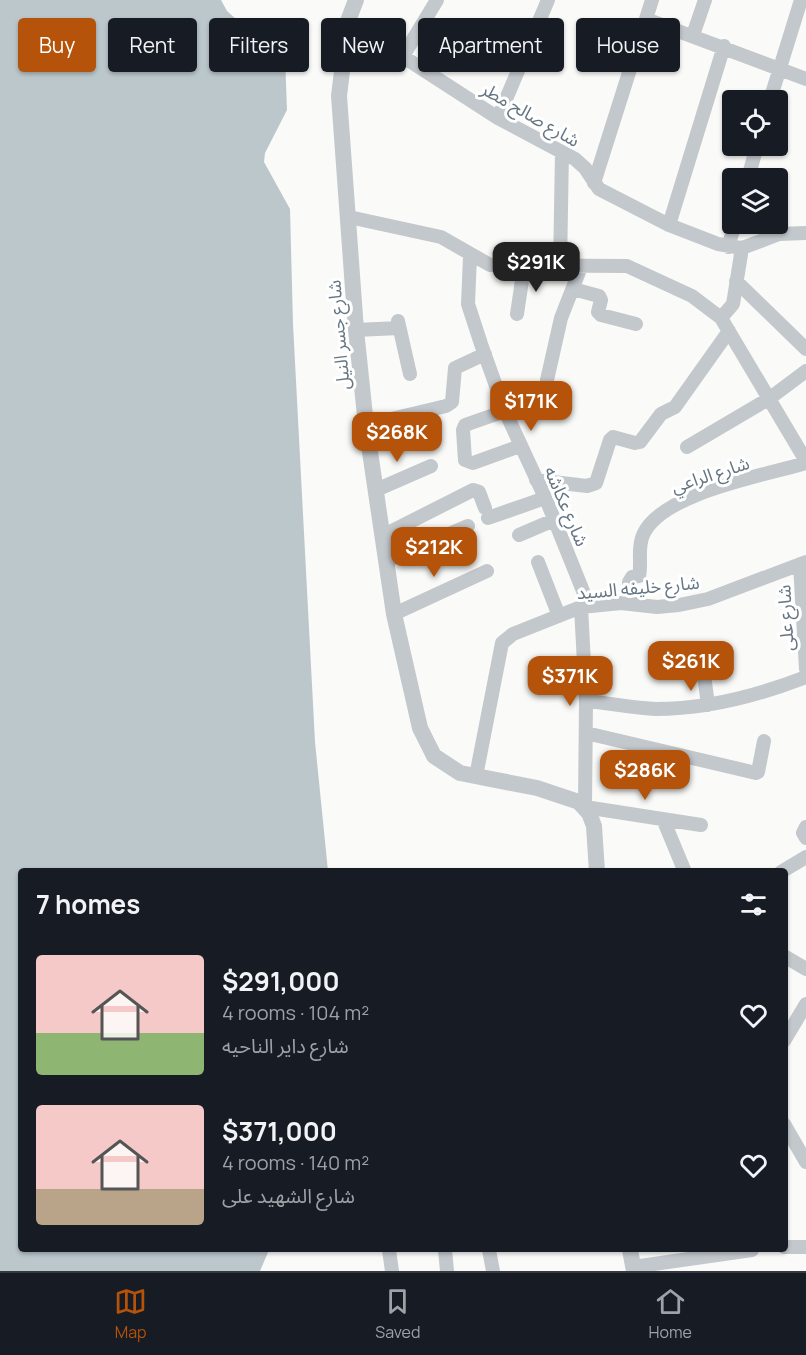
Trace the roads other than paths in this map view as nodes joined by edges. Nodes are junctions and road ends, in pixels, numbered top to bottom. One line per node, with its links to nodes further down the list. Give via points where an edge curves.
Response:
1 (356, 0): 7 (street, شارع جسر النيل)
2 (436, 0): 12 (street)
3 (548, 0): 19 (street)
4 (652, 0): 8 (street)
5 (705, 0): 10 (street)
6 (801, 0): 14 (street)
7 (349, 18)
8 (646, 18)
9 (680, 31): 10 (street)
10 (693, 35): 11 (street)
11 (724, 46): 14 (street); 23 (street)
12 (406, 51)
13 (406, 58): 19 (street, شارع صالح مطر)
14 (779, 68): 17 (street); 18 (street)
15 (342, 72): 22 (street, شارع جسر النيل, via 339,96)
16 (629, 72): 21 (street)
17 (806, 79)
18 (773, 90)
19 (498, 117): 20 (street, شارع صالح مطر)
20 (562, 152): 21 (street, شارع صالح مطر, via 581,164); 29 (street)
21 (594, 183): 23 (street, شارع صالح مطر)
22 (349, 217): 27 (street, via 441,237); 36 (street, شارع جسر النيل)
23 (669, 225): 26 (street, شارع صالح مطر)
24 (806, 233): 26 (street, via 779,234)
25 (735, 234): 26 (street)
26 (735, 248): 31 (street)
27 (470, 256): 28 (street, via 490,265); 39 (street, شارع عكاشه, via 468,304)
28 (524, 267): 29 (street); 33 (street)
29 (560, 267): 30 (street)
30 (581, 267): 32 (street); 34 (street, via 633,267 692,297)
31 (736, 281): 34 (street, via 733,304); 38 (street)
32 (573, 288): 35 (street, via 599,296 602,300 598,312 602,315); 42 (street, via 561,318)
33 (517, 314)
34 (721, 318): 37 (street)
35 (636, 324)
36 (356, 330): 41 (street, via 399,324); 45 (street, شارع جسر النيل)
37 (729, 331): 43 (street); 50 (street, via 675,407 661,414 640,442 614,437 610,440 596,483 587,486)
38 (806, 349)
39 (485, 354): 44 (street, شارع عكاشه, via 502,385); 45 (street, via 455,368 452,402 446,406)
40 (806, 371): 43 (street)
41 (410, 374)
42 (547, 380)
43 (770, 398): 47 (street); 48 (street)
44 (505, 411): 46 (street, شارع عكاشه); 46 (street, via 465,425 465,460 473,463)
45 (366, 425): 51 (street, شارع جسر النيل)
46 (520, 446): 50 (street, شارع عكاشه)
47 (687, 447)
48 (806, 462): 61 (street, شارع الراعي, via 691,496 656,516 638,550 639,576 629,582)
49 (430, 466): 51 (street)
50 (536, 480): 52 (street, شارع عكاشه)
51 (376, 490): 56 (street, شارع جسر النيل)
52 (545, 498): 53 (street, شارع عكاشه); 56 (street, via 487,513 479,492 473,490)
53 (554, 520): 55 (street); 62 (street, شارع عكاشه)
54 (468, 526): 57 (street)
55 (519, 535)
56 (382, 536): 57 (street, شارع جسر النيل)
57 (386, 561): 63 (street, شارع جسر النيل)
58 (538, 562): 64 (street)
59 (803, 563): 61 (street, شارع خليفه السيد, via 708,599 657,607); 65 (street, شارع على)
60 (487, 571): 63 (street)
61 (631, 604): 62 (street, شارع خليفه السيد)
62 (585, 607): 64 (street, شارع خليفه السيد); 68 (street, شارع عكاشه)
63 (394, 614): 72 (street, شارع جسر النيل, via 425,743 446,766)
64 (559, 616): 72 (street, شارع خليفه السيد, via 513,634 502,643)
65 (806, 669)
66 (704, 675): 69 (street)
67 (806, 677): 69 (street, via 762,694)
68 (586, 700): 69 (street, via 653,709); 70 (street, شارع عكاشه)
69 (708, 705)
70 (586, 733): 71 (street, via 756,773); 73 (street, شارع عكاشه)
71 (764, 741)
72 (476, 776): 73 (street, شارع جسر النيل, via 556,793)
73 (585, 807): 74 (street); 79 (street, via 594,826)
74 (663, 819): 75 (street); 80 (street)
75 (701, 825)
76 (806, 827): 77 (street)
77 (806, 838)
78 (806, 857): 81 (street)
79 (597, 868)
80 (683, 868)
81 (788, 868)
82 (788, 958): 83 (street)
83 (806, 969)
84 (806, 1004): 85 (street)
85 (788, 1034)
86 (788, 1131): 87 (street)
87 (806, 1162)
88 (788, 1247): 89 (street)
89 (806, 1247)
90 (389, 1252): 96 (street)
91 (445, 1252): 97 (street)
92 (489, 1252): 98 (street)
93 (630, 1252): 95 (street)
94 (740, 1252): 95 (street)
95 (634, 1269)
96 (392, 1271)
97 (447, 1271)
98 (493, 1271)

